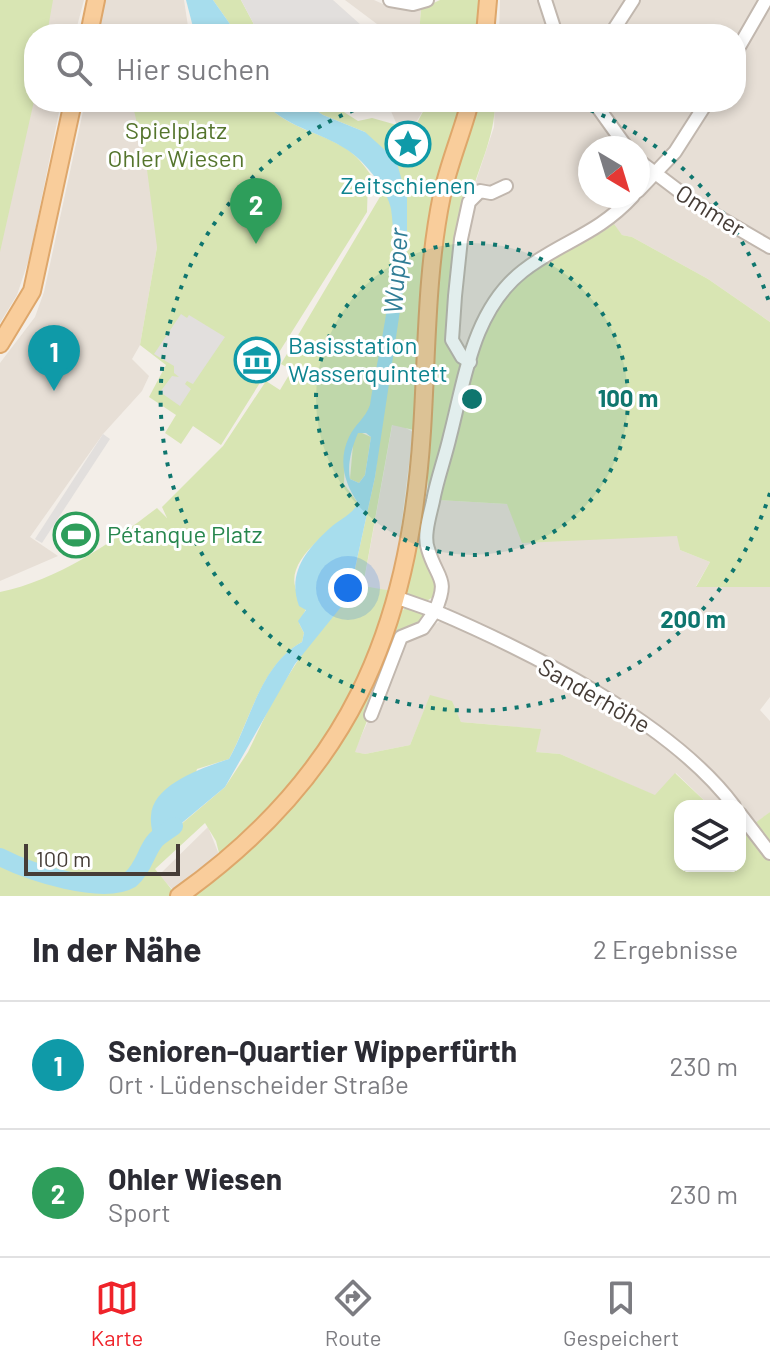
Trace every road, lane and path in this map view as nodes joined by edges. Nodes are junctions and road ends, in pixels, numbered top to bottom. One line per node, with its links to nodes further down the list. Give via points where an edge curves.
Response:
1 (96, 0): 8 (main road)
2 (390, 0): 3 (street)
3 (427, 0)
4 (488, 0): 9 (main road)
5 (545, 0): 10 (street)
6 (633, 0): 11 (street)
7 (766, 0): 12 (street)
8 (91, 24)
9 (486, 24)
10 (553, 24)
11 (617, 24)
12 (746, 35)
13 (71, 112): 22 (main road, via 32,291)
14 (467, 112): 24 (main road, via 439,216 418,481)
15 (601, 112): 17 (street)
16 (701, 112): 18 (street, via 675,152)
17 (618, 136)
18 (651, 173): 21 (street, Ommer)
19 (506, 186): 23 (street, via 491,193 480,191 469,202 461,239 452,340)
20 (621, 208): 23 (street, via 602,226 508,284 485,317)
21 (770, 247)
22 (0, 344)
23 (470, 362): 25 (street, via 428,527 427,549 444,587)
24 (398, 598): 25 (street, Sanderhöhe); 30 (main road, via 367,680 319,762 254,834)
25 (435, 611): 26 (street, via 423,628 401,637); 27 (street, Sanderhöhe, via 624,710 714,779)
26 (371, 715)
27 (730, 800)
28 (746, 822): 29 (street)
29 (770, 853)
30 (179, 896)

